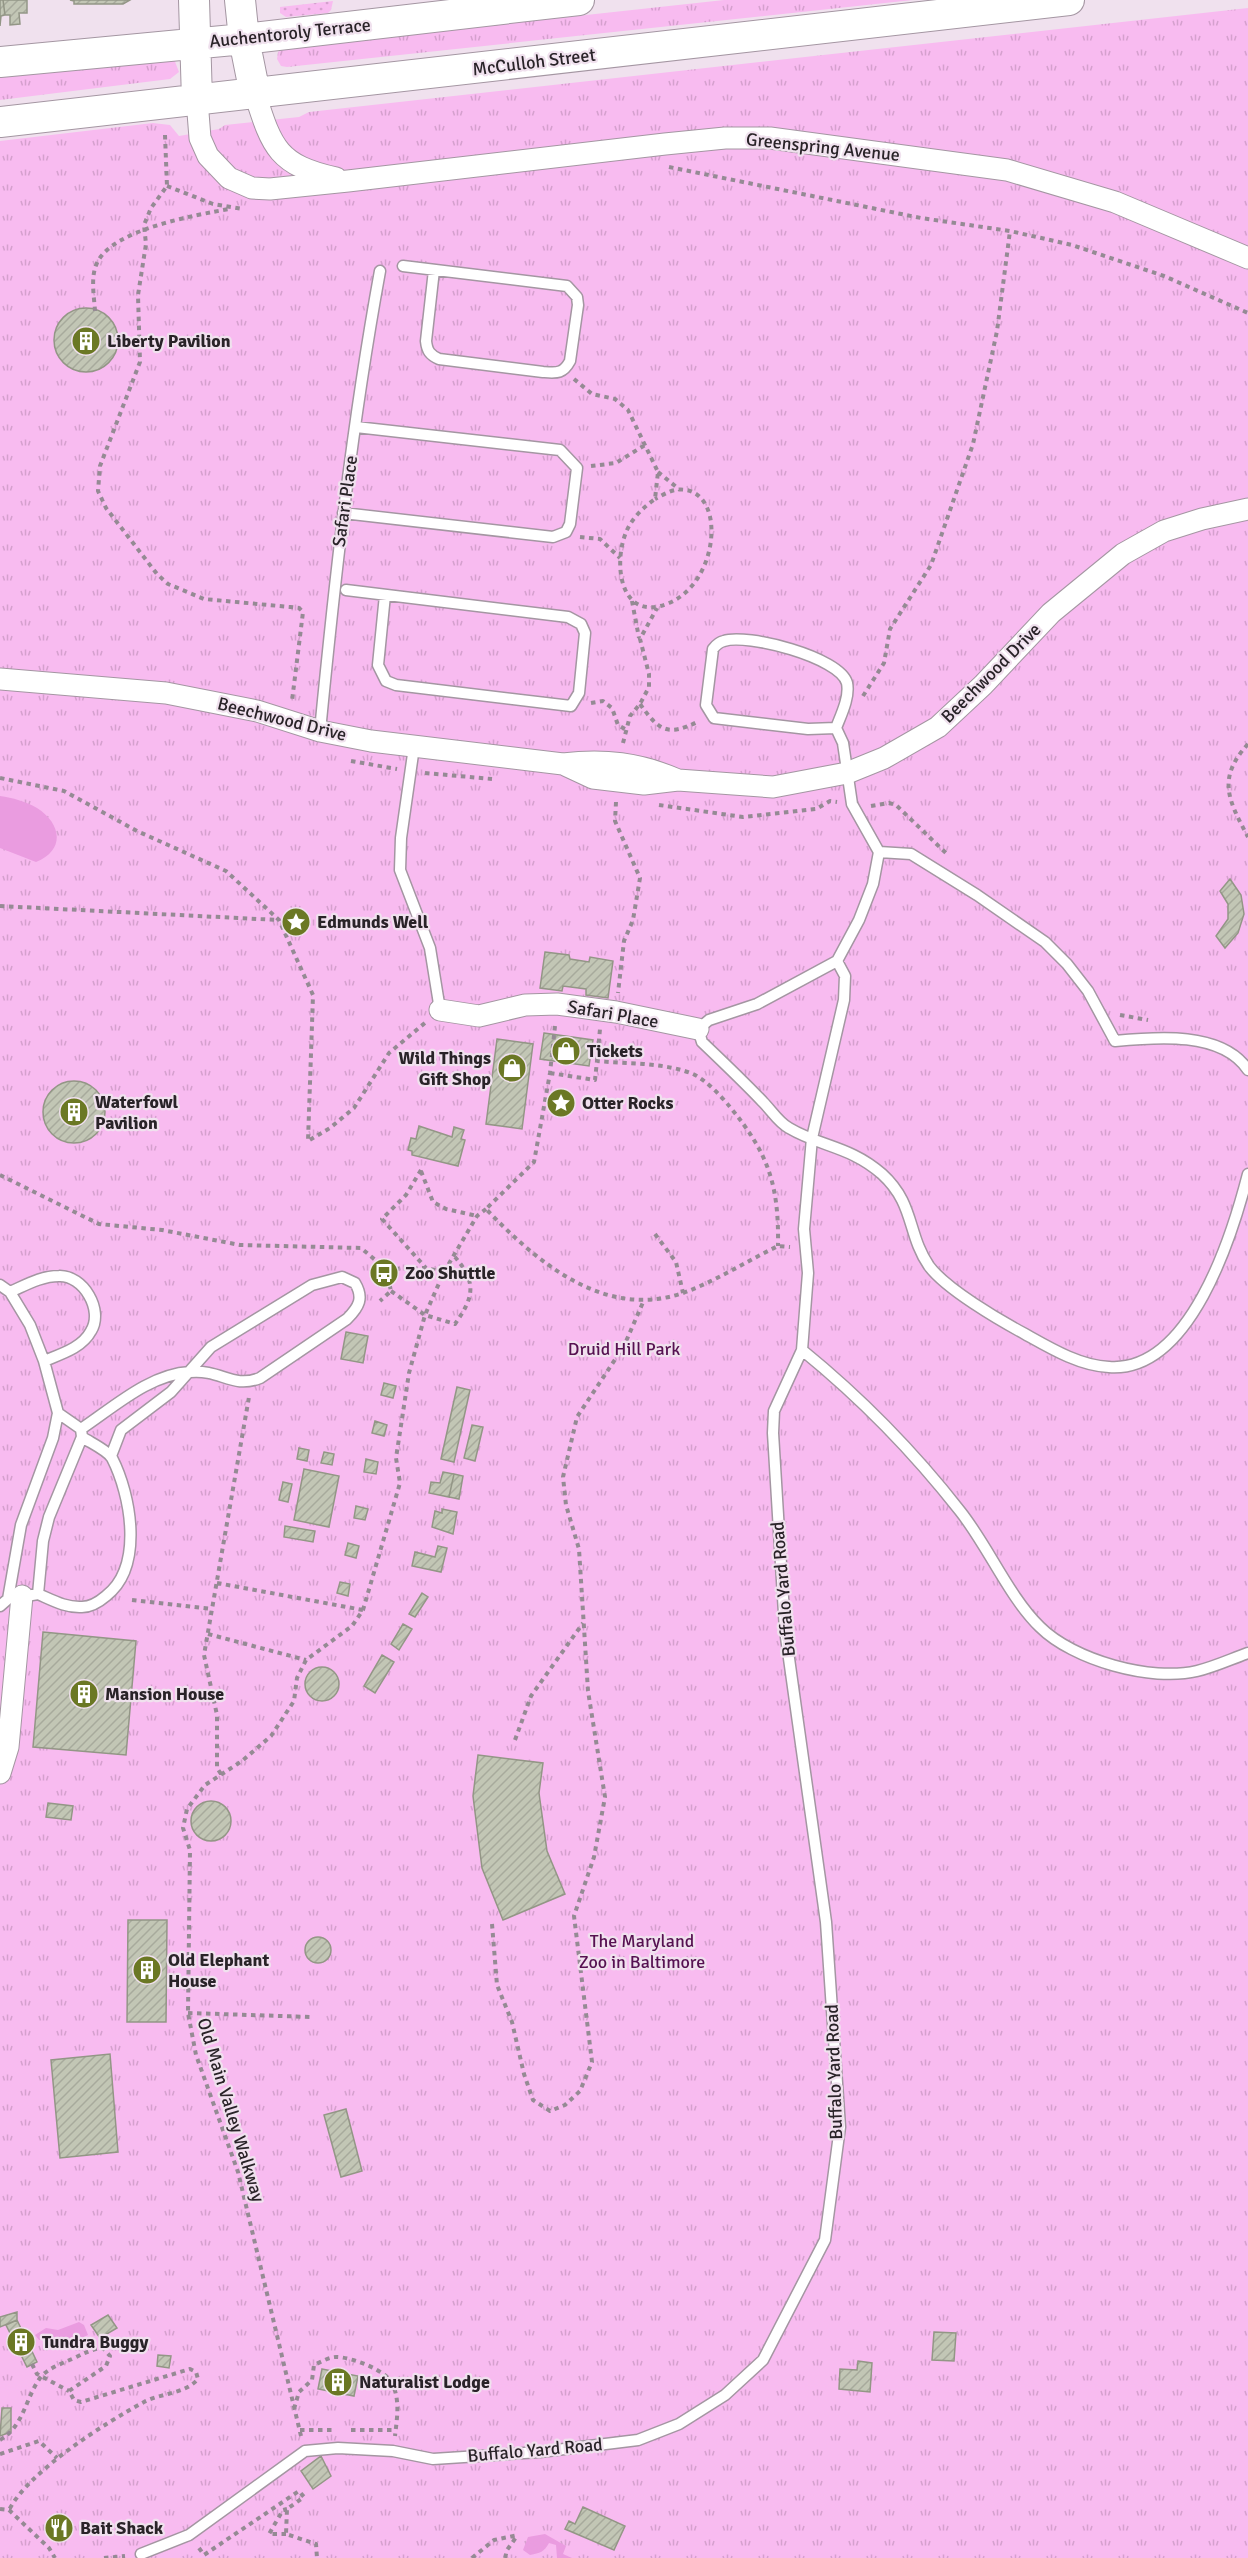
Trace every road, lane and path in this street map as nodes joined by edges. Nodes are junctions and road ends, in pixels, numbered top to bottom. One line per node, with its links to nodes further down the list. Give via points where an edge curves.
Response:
1 (194, 0): 6 (main road)
2 (240, 0): 5 (main road)
3 (579, 0): 5 (main road, Auchentoroly Terrace)
4 (1069, 0): 8 (main road, McCulloh Street)
5 (244, 39): 6 (main road, Auchentoroly Terrace); 8 (main road)
6 (194, 43): 7 (main road, Auchentoroly Terrace); 9 (main road)
7 (0, 62)
8 (255, 94): 9 (main road, McCulloh Street); 13 (street, Greenspring Avenue, via 266,131 285,157 308,171)
9 (197, 100): 10 (main road, McCulloh Street); 15 (street, Greenspring Avenue, via 200,138 207,156 229,178)
10 (0, 122)
11 (165, 135): 14 (path)
12 (666, 162): 19 (path, via 667,167 812,197)
13 (348, 181): 15 (street, Greenspring Avenue); 20 (street, Greenspring Avenue, via 664,144 770,138 1007,170 1115,202)
14 (167, 186): 16 (path); 18 (path, via 146,216)
15 (252, 188): 16 (path, via 244,203)
16 (233, 208): 17 (path); 18 (path, via 167,221)
17 (253, 210)
18 (144, 230): 24 (path, via 116,244 98,260 94,273); 46 (path, via 146,244 138,295 140,362 100,466 98,491 106,508 168,584 204,600 299,608 303,612)
19 (1010, 231): 25 (path, via 1106,256 1164,276); 43 (path, via 997,332 973,444 931,565 890,629 884,663)
20 (1248, 258)
21 (403, 266): 22 (lane)
22 (434, 270): 26 (lane, via 567,286 577,297 578,305); 26 (lane, via 426,341 432,356 543,372)
23 (380, 271): 27 (lane, Safari Place)
24 (95, 311)
25 (1248, 313)
26 (566, 370): 28 (path, via 592,394 623,404)
27 (356, 427): 29 (lane, via 560,450); 34 (lane, Safari Place)
28 (645, 445): 29 (path, via 615,463); 30 (path)
29 (577, 468): 35 (lane)
30 (658, 472): 31 (path); 32 (path)
31 (681, 490): 32 (path); 40 (path, via 697,495 705,506 713,529 712,543 706,565 692,588)
32 (654, 499): 36 (path, via 628,528)
33 (1248, 509): 54 (street, Beechwood Drive, via 1164,531 1123,554 1051,613 938,727 884,758)
34 (343, 513): 35 (lane, via 553,537); 50 (lane, Safari Place)
35 (566, 532): 36 (path, via 573,537 600,540)
36 (620, 558): 39 (path, via 622,578)
37 (346, 590): 38 (lane)
38 (385, 595): 45 (lane, via 378,665 386,681); 45 (lane, via 577,620 585,633 579,693)
39 (631, 601): 40 (path, via 638,606); 41 (path)
40 (657, 608): 41 (path)
41 (640, 639): 44 (path, via 649,674 649,687)
42 (0, 679): 50 (street, Beechwood Drive, via 166,693 257,711)
43 (862, 699)
44 (640, 704): 47 (path, via 654,724 664,730 688,726); 49 (path)
45 (571, 706): 49 (path, via 603,701 612,708 618,725)
46 (291, 708)
47 (711, 715): 48 (lane, via 720,720 786,727); 48 (lane, via 706,705 713,649 730,639 789,649 837,669 844,677 847,692)
48 (836, 728): 54 (lane, via 843,743)
49 (626, 729): 51 (path)
50 (320, 731): 53 (street, Beechwood Drive)
51 (625, 738)
52 (1248, 744): 57 (path, via 1230,771 1227,789)
53 (414, 747): 54 (street, Beechwood Drive, via 562,764 594,760 621,763 649,768 678,780 773,787); 63 (lane, via 400,870 430,948)
54 (847, 772): 58 (lane, via 852,804)
55 (0, 778): 60 (path, via 64,791 137,831 226,871)
56 (616, 797): 64 (path, via 615,821 640,878)
57 (1248, 837)
58 (879, 852): 61 (lane, via 873,884); 67 (lane, via 911,854 1045,942 1088,991 1115,1041 1160,1036 1224,1047)
59 (0, 906): 60 (path)
60 (279, 920): 63 (path, via 313,995 308,1141 354,1108 389,1053)
61 (837, 961): 65 (lane, via 758,1004 709,1020); 69 (lane, via 845,976 844,1000)
62 (557, 1004): 63 (street, Safari Place, via 525,1005 479,1016); 64 (street, Safari Place); 68 (path)
63 (440, 1010)
64 (609, 1012): 65 (street, Safari Place); 66 (path)
65 (698, 1029): 69 (lane, via 702,1041 787,1128)
66 (597, 1061): 68 (path, via 595,1080); 75 (path, via 661,1066 694,1075 723,1098 752,1133 772,1174 779,1210)
67 (1248, 1070)
68 (550, 1073): 72 (path, via 534,1162)
69 (812, 1138): 71 (lane, via 857,1156 896,1190 910,1213 918,1244 930,1267 956,1289 1016,1330 1076,1359 1110,1368 1144,1360 1180,1332 1220,1262); 76 (lane, via 804,1229)
70 (0, 1174): 79 (path, via 99,1224 162,1230 240,1245 361,1248)
71 (1248, 1174)
72 (486, 1209): 73 (path); 85 (path, via 564,1277 607,1296)
73 (477, 1216): 77 (path); 78 (path, via 433,1202 421,1170 406,1195 382,1219)
74 (655, 1234): 84 (path, via 676,1262)
75 (778, 1246): 76 (path); 84 (path)
76 (806, 1248): 88 (lane)
77 (455, 1257): 80 (path); 87 (path, via 468,1273 470,1303 456,1324)
78 (426, 1268): 79 (path); 80 (path)
79 (386, 1269): 82 (path)
80 (444, 1272): 87 (path)
81 (0, 1285): 83 (lane)
82 (391, 1291): 86 (path); 87 (path)
83 (10, 1292): 89 (lane, via 30,1325); 89 (lane, via 37,1280 62,1275 84,1288 93,1304 92,1331 69,1351)
84 (683, 1293): 85 (path)
85 (644, 1300): 100 (path, via 624,1346 577,1417 563,1477 566,1505 579,1549)
86 (381, 1301)
87 (424, 1315): 99 (path, via 409,1373 396,1458 400,1482)
88 (802, 1350): 102 (lane, via 849,1388 901,1441 961,1512 1040,1628 1074,1652 1161,1674 1196,1671); 116 (lane, Buffalo Yard Road, via 774,1411 773,1433 785,1630 826,1922 840,2127 825,2240 763,2360 725,2396 679,2424 638,2440 540,2452 433,2459)
89 (44, 1361): 92 (lane)
90 (189, 1372): 91 (lane, via 213,1372 236,1383); 91 (lane, via 211,1347 292,1295 331,1278 342,1277 355,1283 360,1300 347,1319); 93 (lane, via 163,1377); 94 (lane, via 171,1392 121,1430)
91 (251, 1381): 95 (path)
92 (58, 1413): 93 (lane); 96 (lane, via 53,1438 21,1525)
93 (82, 1433): 94 (lane); 96 (lane, via 43,1541)
94 (111, 1456): 96 (lane, via 130,1525 128,1563 121,1581 98,1603 83,1608)
95 (217, 1583): 98 (path); 99 (path)
96 (17, 1599): 104 (street)
97 (132, 1600): 98 (path)
98 (212, 1610): 101 (path)
99 (363, 1610): 103 (path, via 352,1626)
100 (583, 1622): 105 (path, via 531,1696); 108 (path, via 588,1691 605,1797 594,1857 574,1916 592,2062 580,2091 565,2105 550,2111 533,2100 524,2074 512,2022 497,1985)
101 (208, 1634): 103 (path); 107 (path, via 204,1656 217,1714 217,1768)
102 (1248, 1653)
103 (306, 1660): 107 (path, Old Main Valley Walkway, via 297,1678 294,1701 271,1736)
104 (7, 1687): 106 (street, via 8,1747)
105 (515, 1740)
106 (0, 1773)
107 (221, 1774): 109 (path, Old Main Valley Walkway, via 205,1785 187,1809 183,1828 190,1850)
108 (492, 1924)
109 (188, 2013): 110 (path); 113 (path, Old Main Valley Walkway, via 196,2055 238,2172)
110 (312, 2017)
111 (32, 2364): 112 (path, bridge, via 37,2374)
112 (69, 2391): 114 (path, via 106,2366 110,2356 103,2348 92,2349 49,2370 32,2392 11,2434); 118 (path, via 74,2400 81,2402 190,2369 198,2379 192,2386 145,2401)
113 (293, 2411): 115 (path, Old Main Valley Walkway); 116 (path, via 299,2392 312,2380 315,2365 334,2357 358,2360 393,2385 398,2409)
114 (0, 2440)
115 (305, 2451): 116 (lane, Buffalo Yard Road); 123 (lane, via 189,2535)
116 (393, 2451)
117 (0, 2454): 118 (path, via 39,2441)
118 (57, 2458): 121 (path, via 17,2494)
119 (0, 2509): 121 (path)
120 (287, 2509): 122 (path); 122 (path, via 268,2534); 124 (path, via 304,2497 299,2491)
121 (9, 2510): 125 (path)
122 (286, 2534): 126 (path, via 316,2544)
123 (141, 2554)
124 (204, 2555)
125 (55, 2558)
126 (317, 2558)
127 (472, 2558): 128 (path, via 494,2540 518,2535)
128 (505, 2558)

